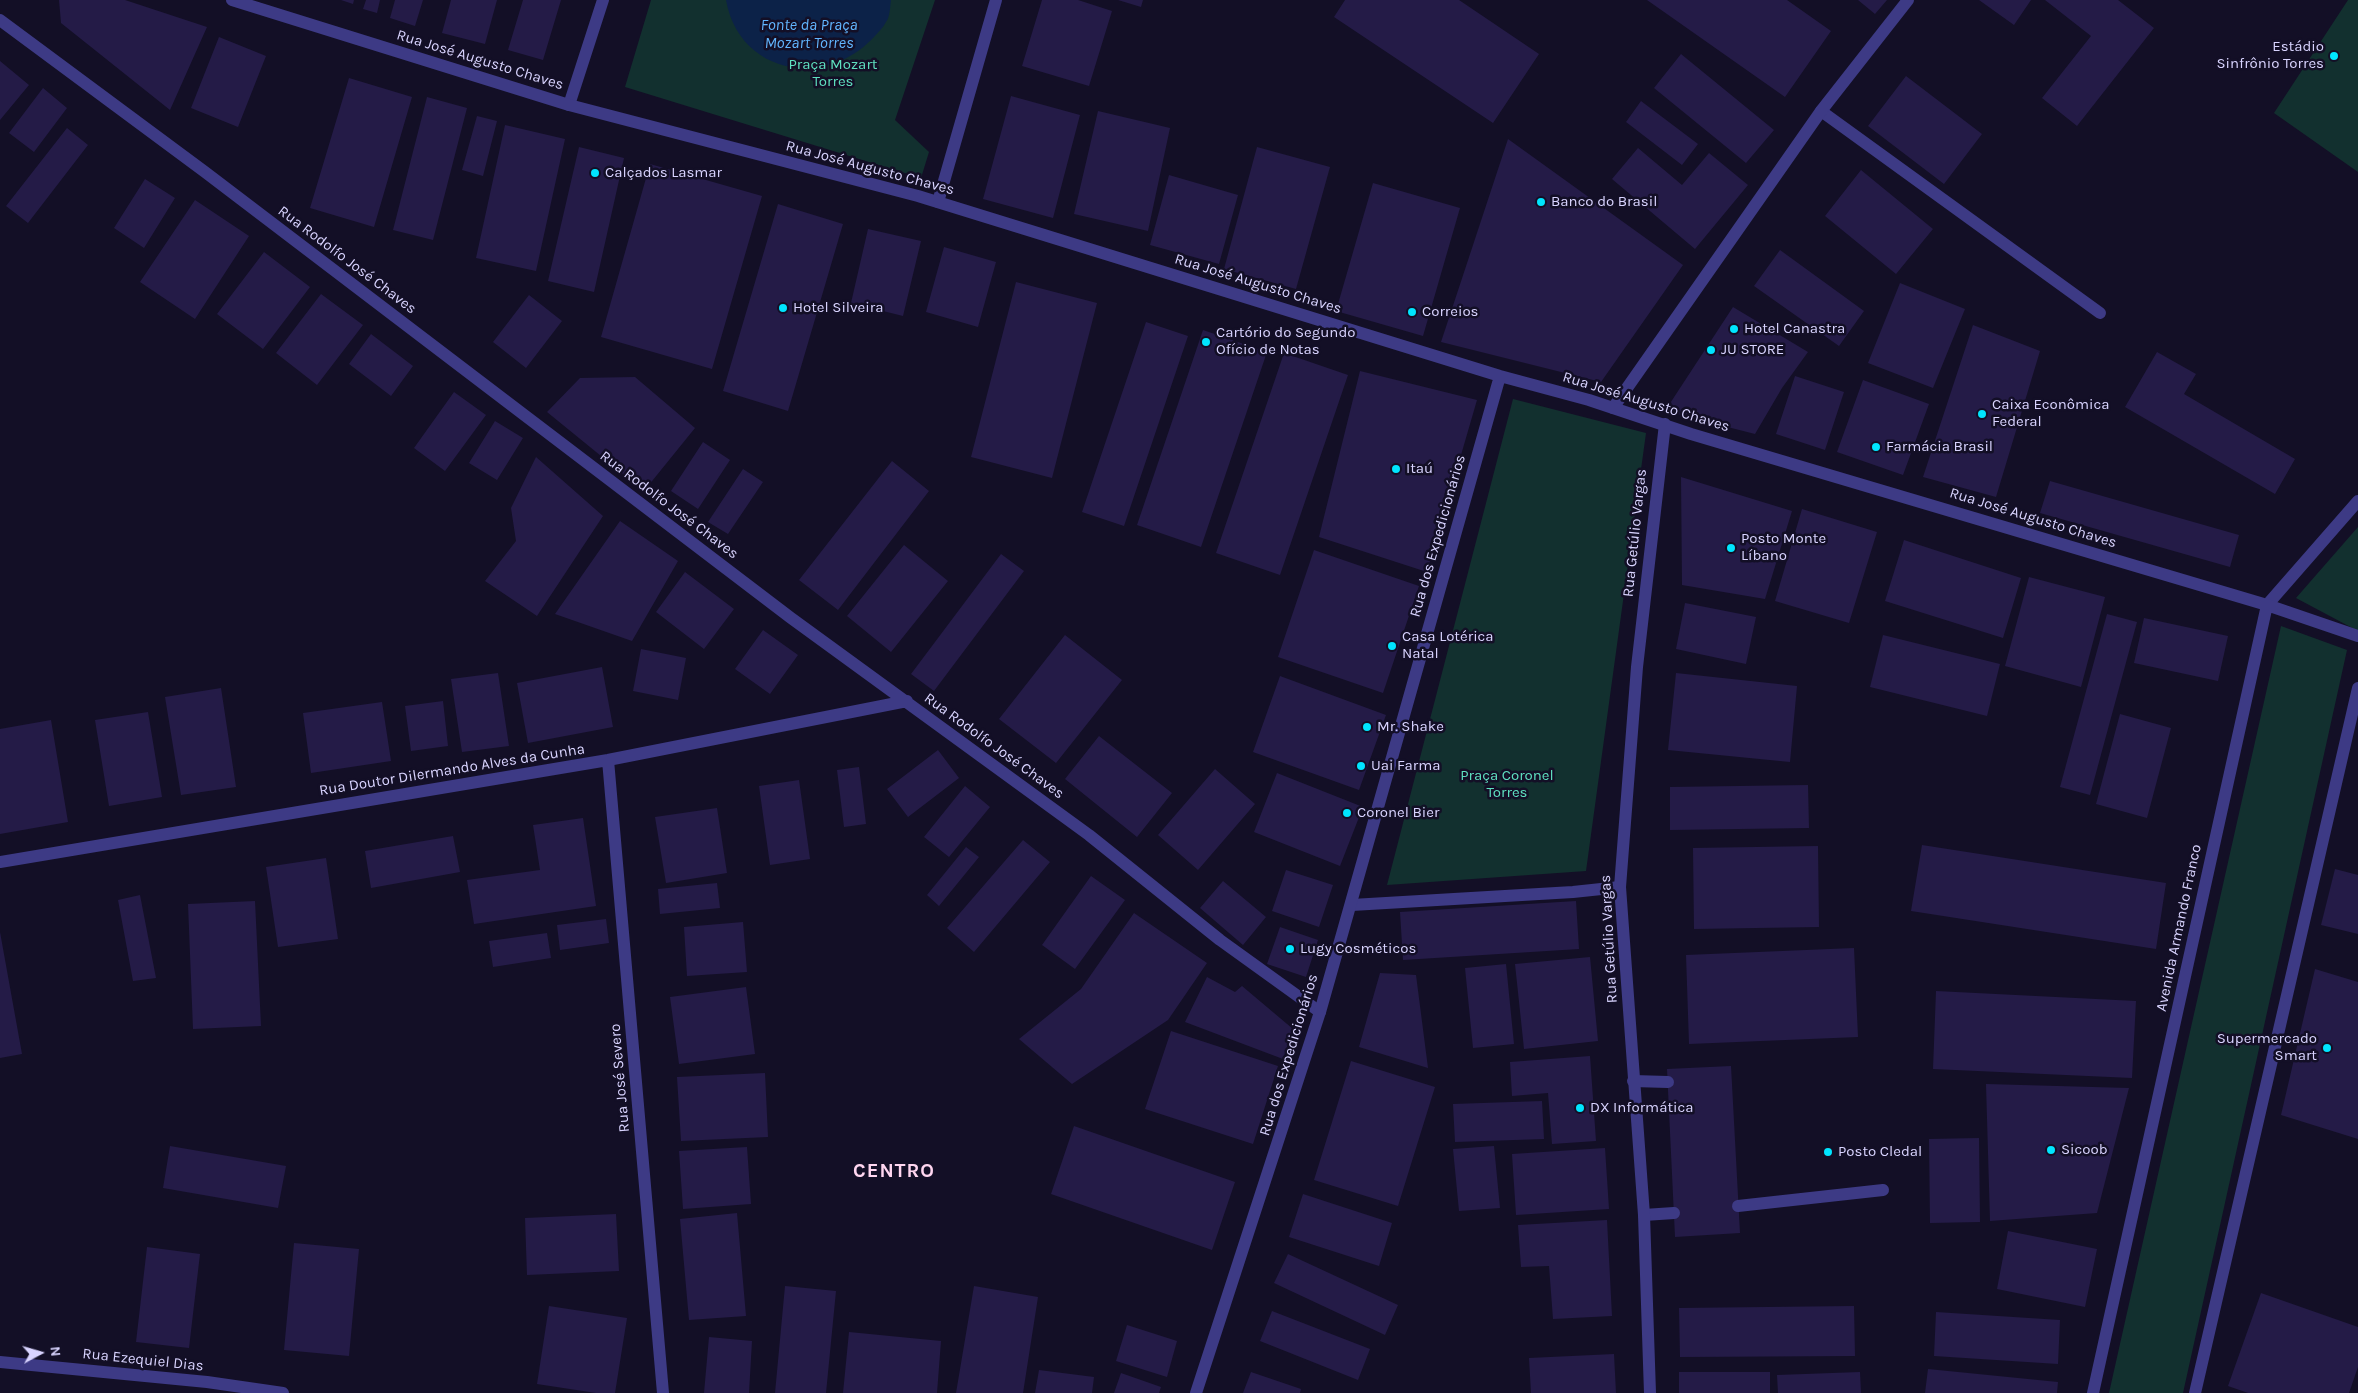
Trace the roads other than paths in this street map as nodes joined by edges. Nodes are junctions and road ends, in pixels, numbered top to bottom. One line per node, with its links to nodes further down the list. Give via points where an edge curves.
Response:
1 (232, 0): 6 (street, Rua José Augusto Chaves)
2 (603, 0): 6 (street)
3 (996, 0): 8 (street)
4 (1908, 0): 7 (street)
5 (0, 20): 17 (street, Rua Rodolfo José Chaves, via 791,618)
6 (569, 105): 8 (street, Rua José Augusto Chaves)
7 (1821, 111): 9 (street); 11 (street)
8 (938, 202): 10 (street, Rua José Augusto Chaves)
9 (2100, 313)
10 (1500, 376): 11 (street, Rua José Augusto Chaves); 21 (street, Rua dos Expedicionários)
11 (1613, 408): 12 (street, Rua José Augusto Chaves)
12 (1665, 424): 14 (street, Rua José Augusto Chaves); 20 (street, Rua Getúlio Vargas, via 1637,667)
13 (2358, 501): 14 (street, Avenida Armando Franco)
14 (2267, 605): 15 (street, Rua José Augusto Chaves); 34 (street, Avenida Armando Franco)
15 (2358, 636)
16 (2358, 688): 35 (street)
17 (907, 702): 18 (street, Rua Doutor Dilermando Alves da Cunha); 22 (street, Rua Rodolfo José Chaves)
18 (608, 760): 19 (street, Rua Doutor Dilermando Alves da Cunha); 31 (street, Rua José Severo)
19 (0, 862)
20 (1620, 887): 21 (street); 23 (street, Rua Getúlio Vargas)
21 (1352, 905): 22 (street, Rua dos Expedicionários)
22 (1320, 1012): 32 (street, Rua dos Expedicionários)
23 (1633, 1081): 24 (street); 28 (street, Rua Getúlio Vargas)
24 (1668, 1082)
25 (1883, 1190): 26 (street)
26 (1738, 1206)
27 (1674, 1212): 28 (street)
28 (1644, 1215): 33 (street, Rua Getúlio Vargas)
29 (0, 1362): 30 (street, Rua Ezequiel Dias, via 207,1382)
30 (283, 1393)
31 (663, 1393)
32 (1196, 1393)
33 (1650, 1393)
34 (2093, 1393)
35 (2195, 1393)

